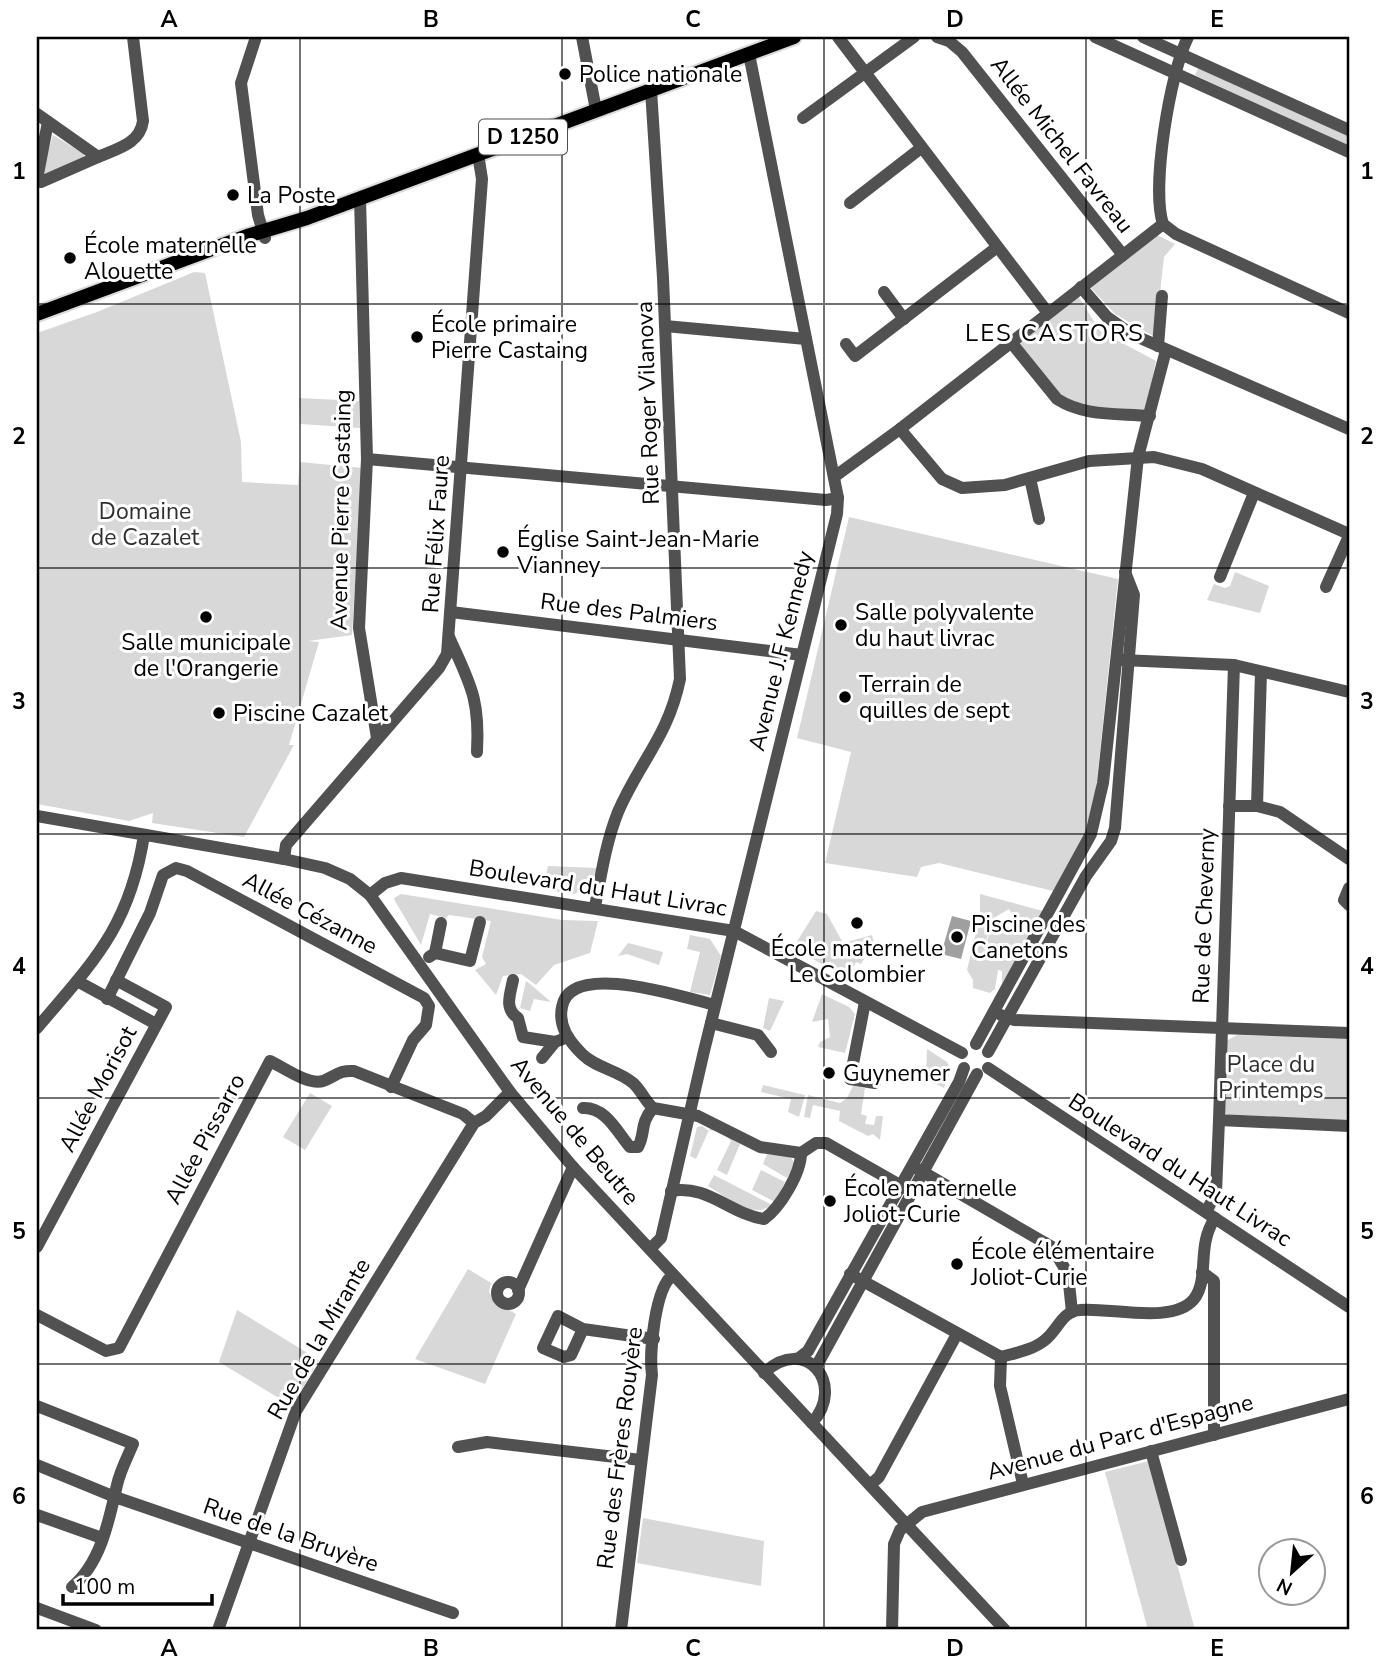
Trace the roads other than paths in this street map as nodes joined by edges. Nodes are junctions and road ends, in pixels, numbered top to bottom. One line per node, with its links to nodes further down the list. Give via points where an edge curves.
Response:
1 (133, 37): 24 (street, via 142,128 133,141)
2 (256, 37): 28 (street, via 241,83)
3 (582, 37): 16 (street)
4 (794, 37): 12 (main road, D 1250)
5 (838, 37): 13 (street)
6 (914, 37): 13 (street)
7 (937, 37): 30 (street, Allée Michel Favreau, via 962,52)
8 (1095, 37): 14 (street)
9 (1143, 37): 11 (street)
10 (1188, 37): 11 (street)
11 (1180, 53): 14 (street); 20 (street)
12 (749, 54): 15 (main road, D 1250); 40 (street, Avenue J.F Kennedy)
13 (864, 72): 18 (street); 21 (street)
14 (1175, 73): 22 (street); 27 (street, via 1168,101 1159,204)
15 (651, 90): 16 (main road, D 1250); 39 (street, Rue Roger Vilanova)
16 (596, 110): 23 (main road, D 1250)
17 (37, 114): 19 (street)
18 (803, 118)
19 (48, 122): 24 (street); 24 (street, via 37,179 41,182)
20 (1349, 130)
21 (921, 148): 26 (street); 29 (street)
22 (1349, 152)
23 (478, 154): 25 (main road, D 1250); 49 (street, Rue Félix Faure, via 482,179)
24 (98, 157)
25 (360, 198): 28 (main road, D 1250); 48 (street, Avenue Pierre Castaing)
26 (850, 203)
27 (1163, 225): 30 (street); 35 (street)
28 (264, 235): 36 (main road, D 1250); 38 (main road, D 1250)
29 (996, 248): 34 (street); 37 (street)
30 (1123, 255): 31 (street)
31 (1082, 287): 34 (street); 43 (street, via 1119,326)
32 (884, 292): 37 (street)
33 (1162, 296): 43 (street)
34 (1048, 313): 41 (street)
35 (1349, 313)
36 (37, 314)
37 (904, 319): 42 (street, via 855,356)
38 (37, 323)
39 (665, 326): 40 (street); 52 (street, Rue Roger Vilanova)
40 (806, 339): 50 (street, Avenue J.F Kennedy)
41 (1010, 341): 44 (street, via 1065,404 1087,412); 45 (street)
42 (846, 344)
43 (1162, 348): 44 (street); 46 (street)
44 (1150, 416): 47 (street)
45 (900, 429): 50 (street); 51 (street, via 932,468 954,486 984,489)
46 (1349, 429)
47 (1138, 457): 51 (street, via 1088,461); 53 (street, via 1182,462); 57 (street)
48 (367, 459): 49 (street); 69 (street, Avenue Pierre Castaing, via 359,628)
49 (462, 469): 52 (street); 60 (street, Rue Félix Faure)
50 (834, 477): 54 (street, Avenue J.F Kennedy)
51 (1030, 478): 55 (street)
52 (672, 486): 54 (street); 62 (street, Rue Roger Vilanova)
53 (1254, 492): 56 (street); 58 (street)
54 (838, 498): 63 (street, Avenue J.F Kennedy)
55 (1039, 519)
56 (1349, 535): 59 (street)
57 (1125, 571): 64 (street); 65 (street, via 1134,594)
58 (1220, 577)
59 (1326, 587)
60 (451, 612): 61 (street, Rue Félix Faure); 62 (street, Rue des Palmiers)
61 (449, 636): 69 (street, Rue Félix Faure, via 439,668); 70 (street, via 474,689)
62 (678, 638): 63 (street, Rue des Palmiers); 84 (street, Rue Roger Vilanova, via 680,679 671,716 618,812)
63 (802, 655): 87 (street, Avenue J.F Kennedy)
64 (1115, 660): 65 (street); 71 (street)
65 (1129, 661): 66 (street); 72 (street)
66 (1234, 665): 67 (street); 73 (street, Rue de Cheverny)
67 (1261, 671): 68 (street); 74 (street)
68 (1349, 692)
69 (377, 738): 78 (street, Rue Félix Faure, via 286,845)
70 (477, 752)
71 (1103, 783): 72 (street); 77 (street, via 1096,820)
72 (1118, 784): 80 (street, via 1115,828)
73 (1229, 806): 74 (street, Rue de Cheverny); 101 (street, Rue de Cheverny)
74 (1257, 806): 79 (street, via 1280,812)
75 (37, 816): 76 (street, Avenue de Beutre)
76 (144, 835): 78 (street, Avenue de Beutre); 92 (street, via 128,903 112,936)
77 (1081, 856): 80 (street); 96 (street)
78 (284, 859): 82 (street, Avenue de Beutre, via 338,872)
79 (1349, 859)
80 (1094, 863): 97 (street)
81 (1349, 888): 83 (street, via 1344,900)
82 (370, 895): 84 (street, Boulevard du Haut Livrac, via 401,878); 89 (street, Avenue de Beutre)
83 (1349, 905)
84 (595, 907): 87 (street, Boulevard du Haut Livrac)
85 (480, 922): 88 (street, via 470,961)
86 (442, 923): 88 (street)
87 (734, 931): 94 (street, Boulevard du Haut Livrac); 95 (street, Avenue J.F Kennedy)
88 (435, 953): 89 (street)
89 (420, 964): 113 (street, Avenue de Beutre)
90 (116, 980): 93 (street); 99 (street, via 166,1007); 112 (street, Allée Cézanne, via 150,913 163,875 176,868 187,871 424,998 429,1006 426,1026 412,1040)
91 (513, 980): 103 (street, via 508,1003 523,1037)
92 (78, 981): 93 (street); 100 (street)
93 (107, 999): 99 (street)
94 (866, 1002): 107 (street, Boulevard du Haut Livrac); 111 (street, via 850,1079)
95 (715, 1005): 98 (street, Avenue J.F Kennedy); 103 (street, via 612,982 588,984 567,995 562,1003)
96 (995, 1012): 97 (street); 104 (street)
97 (1007, 1019): 101 (street); 106 (street)
98 (710, 1023): 105 (street, via 758,1035); 116 (street, Avenue J.F Kennedy)
99 (156, 1024): 126 (street, Allée Morisot)
100 (37, 1028)
101 (1220, 1028): 102 (street); 117 (street)
102 (1349, 1033)
103 (561, 1039): 108 (street); 115 (street, via 635,1084)
104 (976, 1044): 106 (street); 107 (street)
105 (771, 1052)
106 (988, 1052): 110 (street, via 990,1060)
107 (962, 1053): 109 (street)
108 (542, 1058)
109 (964, 1068): 110 (street); 122 (street)
110 (982, 1071): 122 (street); 125 (street, Boulevard du Haut Livrac)
111 (876, 1083)
112 (391, 1087): 118 (street, via 463,1114); 135 (street, Allée Pissarro, via 354,1071 340,1070 321,1082 310,1080 270,1061 127,1335 113,1352)
113 (510, 1091): 118 (street, Rue de la Mirante); 121 (street, Avenue de Beutre)
114 (583, 1108): 115 (street, via 602,1114 630,1147 638,1147 641,1129)
115 (653, 1108): 116 (street)
116 (689, 1115): 120 (street, via 760,1147); 124 (street, Avenue J.F Kennedy)
117 (1219, 1120): 119 (street); 125 (street, via 1216,1193)
118 (474, 1123): 157 (street, Rue de la Mirante, via 296,1411)
119 (1349, 1126)
120 (801, 1153): 123 (street, via 825,1143); 124 (street, via 796,1173 764,1219 697,1189)
121 (573, 1167): 127 (street, Avenue de Beutre); 132 (street)
122 (917, 1168): 123 (street); 134 (street, via 1052,1247 1068,1273)
123 (906, 1188): 129 (street); 131 (street)
124 (671, 1191): 127 (street, Avenue J.F Kennedy, via 661,1238)
125 (1210, 1215): 128 (street); 133 (street, Boulevard du Haut Livrac)
126 (37, 1247)
127 (650, 1249): 130 (street, Avenue de Beutre)
128 (1202, 1272): 134 (street, via 1195,1298 1172,1312); 146 (street, via 1214,1281)
129 (850, 1274): 131 (street); 140 (street, via 808,1351)
130 (673, 1275): 138 (street, Rue des Frères Rouyère, via 661,1290); 142 (street, Avenue de Beutre)
131 (862, 1281): 137 (street); 141 (street)
132 (518, 1290)
133 (1349, 1307)
134 (1072, 1312): 139 (street, via 1045,1340)
135 (37, 1315)
136 (583, 1329): 138 (street)
137 (957, 1334): 139 (street); 152 (street, via 879,1477)
138 (654, 1339): 149 (street, Rue des Frères Rouyère)
139 (1001, 1357): 151 (street, via 1000,1386)
140 (799, 1358): 141 (street); 142 (street, via 785,1359)
141 (816, 1367): 145 (street, via 826,1400)
142 (764, 1373): 145 (street, Avenue de Beutre)
143 (1349, 1399): 146 (street, Avenue du Parc d'Espagne)
144 (37, 1406): 153 (street, via 133,1444)
145 (812, 1423): 152 (street, Avenue de Beutre)
146 (1214, 1435): 148 (street, Avenue du Parc d'Espagne)
147 (458, 1447): 149 (street, via 487,1442)
148 (1151, 1451): 151 (street, Avenue du Parc d'Espagne); 158 (street)
149 (641, 1460): 164 (street, Rue des Frères Rouyère)
150 (37, 1465): 153 (street, Rue de la Bruyère)
151 (1023, 1484): 155 (street, Avenue du Parc d'Espagne, via 922,1512)
152 (870, 1485): 155 (street, Avenue de Beutre)
153 (115, 1497): 156 (street); 157 (street, Rue de la Bruyère)
154 (37, 1515): 156 (street)
155 (906, 1524): 165 (street, via 894,1544); 166 (street, Avenue de Beutre)
156 (102, 1538): 159 (street, via 86,1575)
157 (248, 1542): 161 (street, Rue de la Bruyère); 163 (street, Rue de la Mirante)
158 (1181, 1560)
159 (72, 1587)
160 (37, 1608): 162 (street)
161 (453, 1613)
162 (96, 1630)
163 (218, 1630)
164 (621, 1630)
165 (892, 1630)
166 (1005, 1630)

